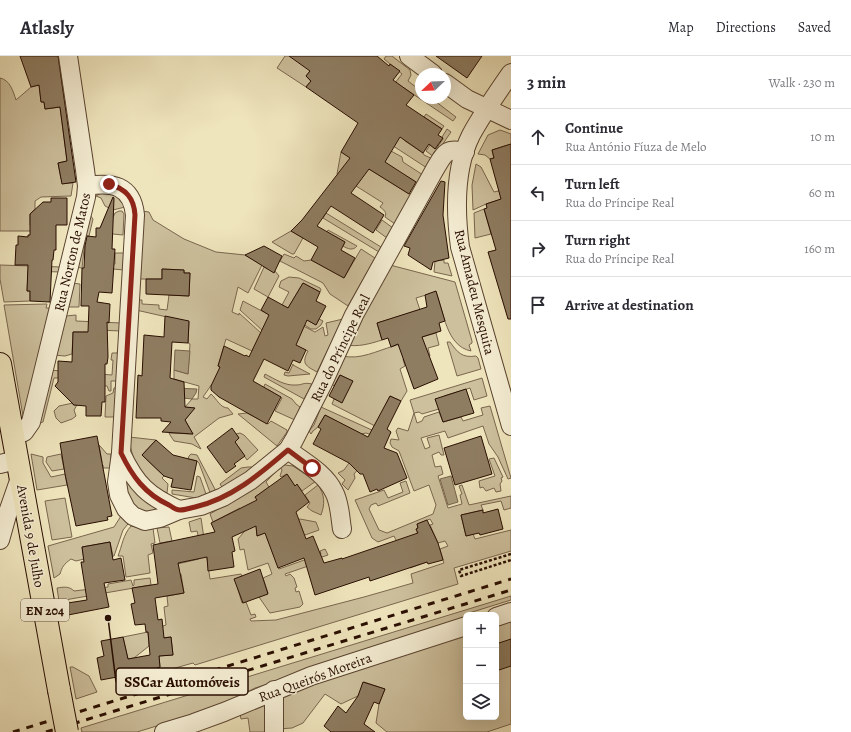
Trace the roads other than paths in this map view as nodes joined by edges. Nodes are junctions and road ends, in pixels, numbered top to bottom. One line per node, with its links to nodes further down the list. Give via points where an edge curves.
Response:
1 (68, 56): 9 (street, Rua Norton de Matos)
2 (409, 56): 3 (street)
3 (425, 68)
4 (511, 72): 6 (street, Rua Amadeu Mesquita)
5 (451, 87): 6 (street)
6 (486, 109): 7 (street); 8 (street, Rua Amadeu Mesquita)
7 (511, 120)
8 (465, 152): 11 (street, Rua Amadeu Mesquita, via 460,169 457,203 460,247); 13 (street, Rua do Príncipe Real, via 448,151 432,174 354,315)
9 (87, 186): 12 (street, Rua Norton de Matos, via 31,422 24,432); 14 (street, Rua do Príncipe Real, via 116,186 131,198 134,204)
10 (0, 364): 12 (main road, Avenida 9 de Julho / EN 204)
11 (511, 426)
12 (13, 435): 15 (main road, Avenida 9 de Julho / EN 204)
13 (288, 450): 16 (street, Rua do Príncipe Real, via 251,480 223,497 201,506); 17 (street, via 325,478 334,492)
14 (121, 453): 16 (street, via 128,468 148,493); 16 (street, Rua do Príncipe Real, via 116,482 121,502 130,512 144,521)
15 (12, 467): 18 (street); 24 (main road, Avenida 9 de Julho / EN 204, bridge)
16 (179, 510)
17 (342, 529)
18 (0, 540)
19 (511, 612): 20 (street)
20 (499, 616)
21 (463, 627): 22 (street, Rua Queirós Moreira)
22 (274, 690): 23 (street, Rua Queirós Moreira); 26 (street)
23 (194, 728): 25 (street, Rua Queirós Moreira)
24 (67, 732)
25 (164, 732)
26 (274, 732)

